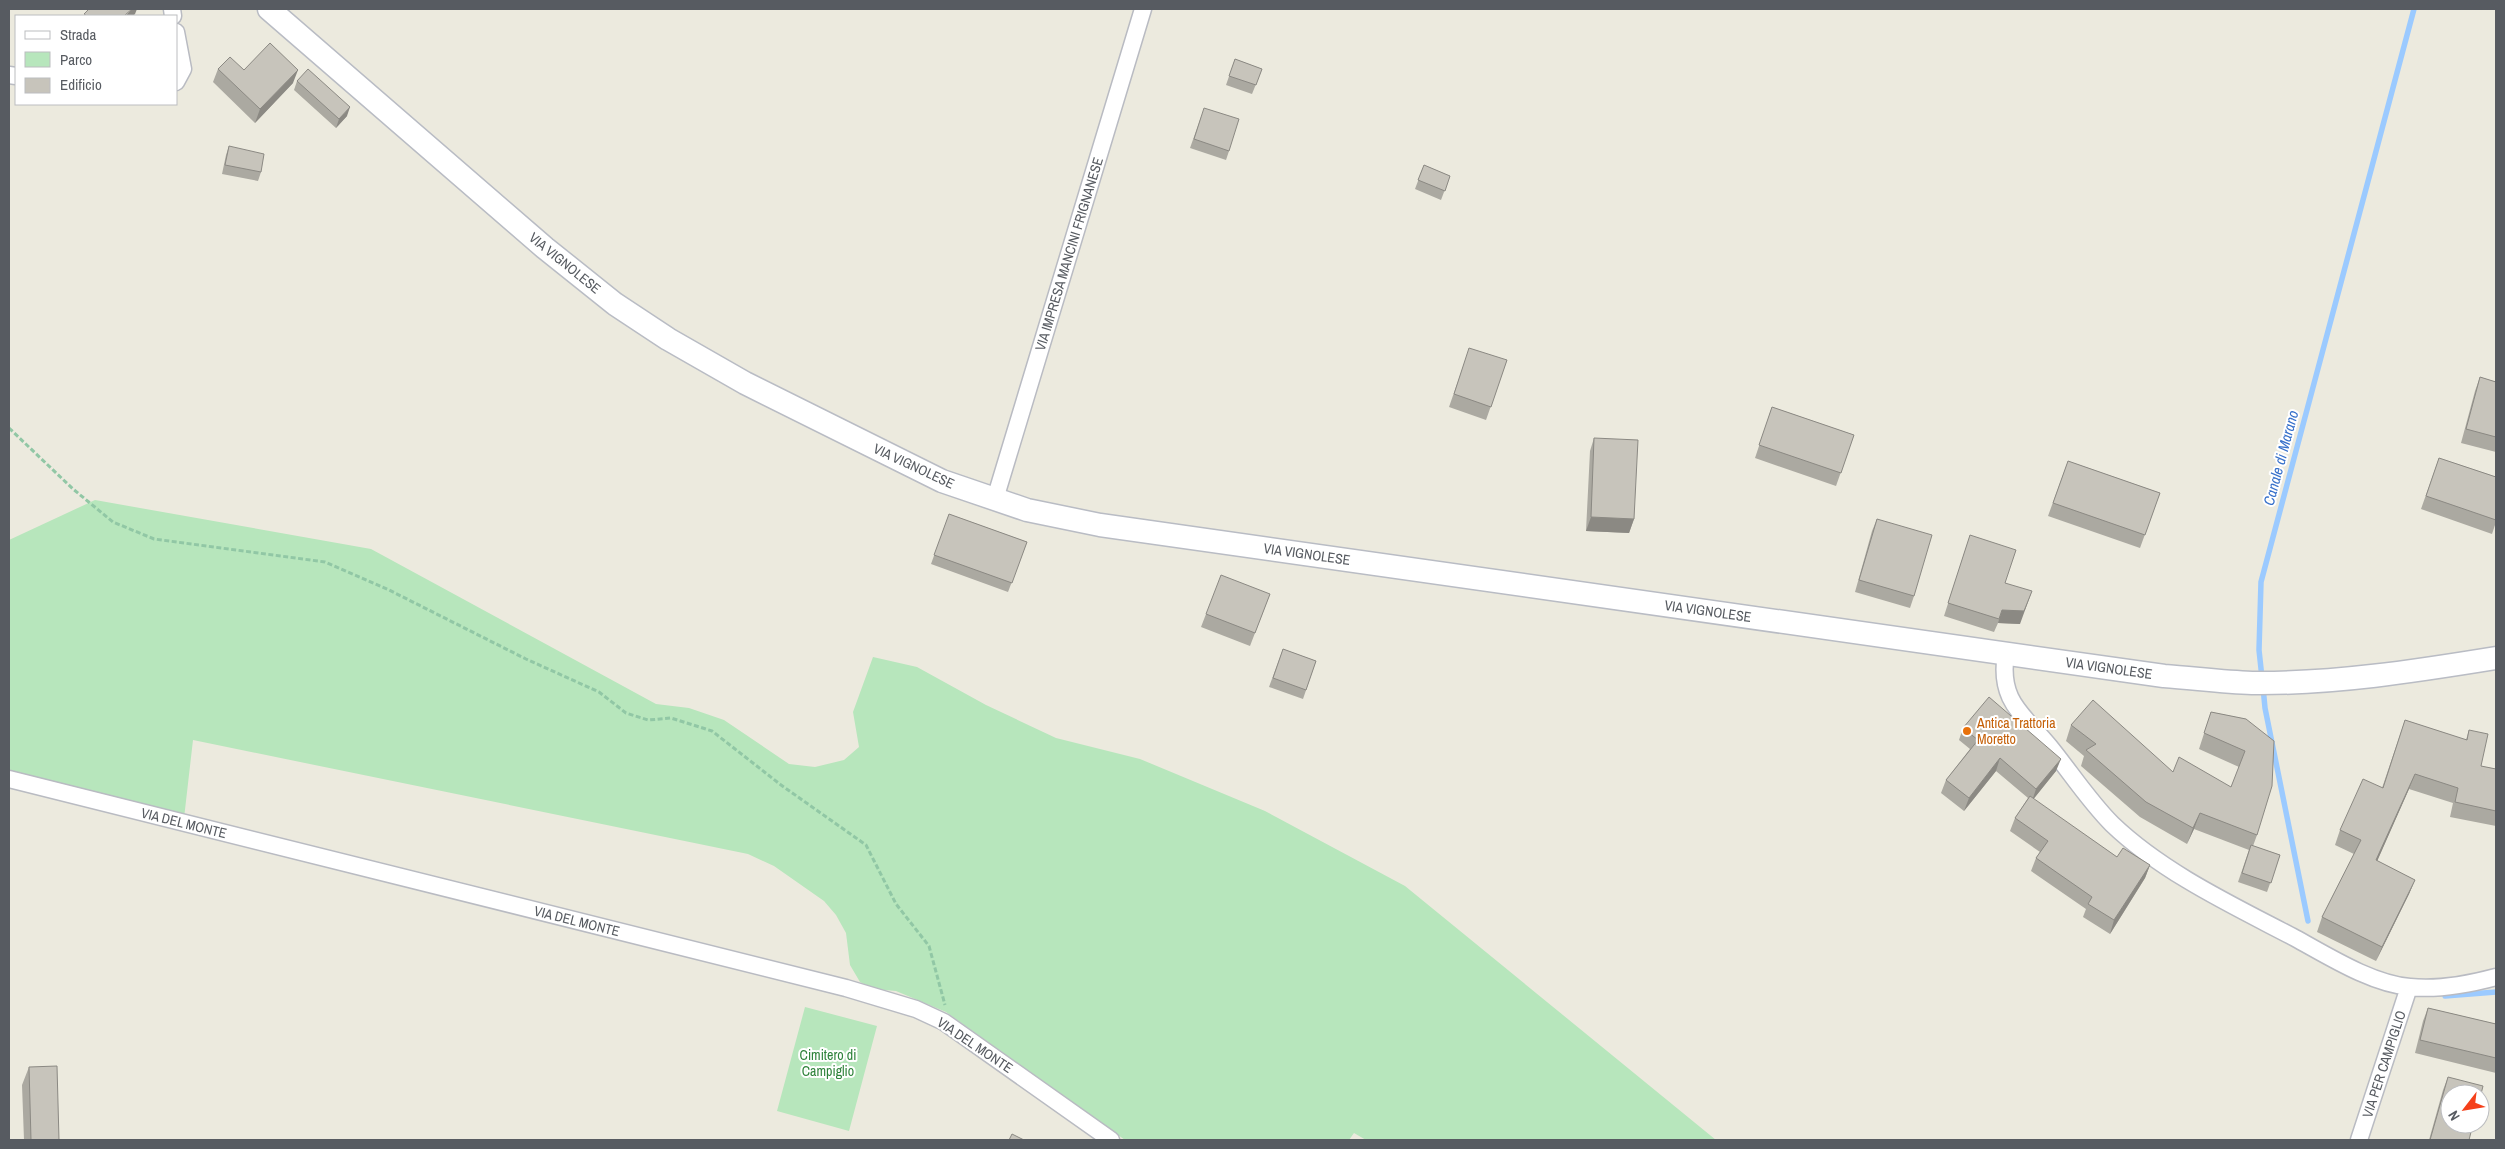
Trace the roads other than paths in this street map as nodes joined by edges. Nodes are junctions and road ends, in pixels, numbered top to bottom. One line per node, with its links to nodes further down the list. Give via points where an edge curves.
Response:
1 (269, 9): 5 (main road, VIA VIGNOLESE, via 544,248 638,319 754,387 942,481)
2 (1143, 9): 5 (street, VIA IMPRESA MANCINI FRIGNANESE)
3 (178, 43): 4 (street, via 183,69)
4 (178, 78)
5 (996, 499): 6 (main road, VIA VIGNOLESE, via 1027,510 1100,525)
6 (2006, 653): 7 (main road, VIA VIGNOLESE, via 2164,676 2252,683 2391,673); 10 (street, via 2003,673 2008,694 2016,708 2096,807 2138,845 2204,890 2332,958 2369,975)
7 (2496, 658)
8 (9, 779): 11 (street, VIA DEL MONTE, via 846,988 916,1009 944,1022)
9 (2496, 977): 10 (street, via 2440,986)
10 (2409, 987): 12 (street, VIA PER CAMPIGLIO)
11 (1111, 1140)
12 (2359, 1140)

